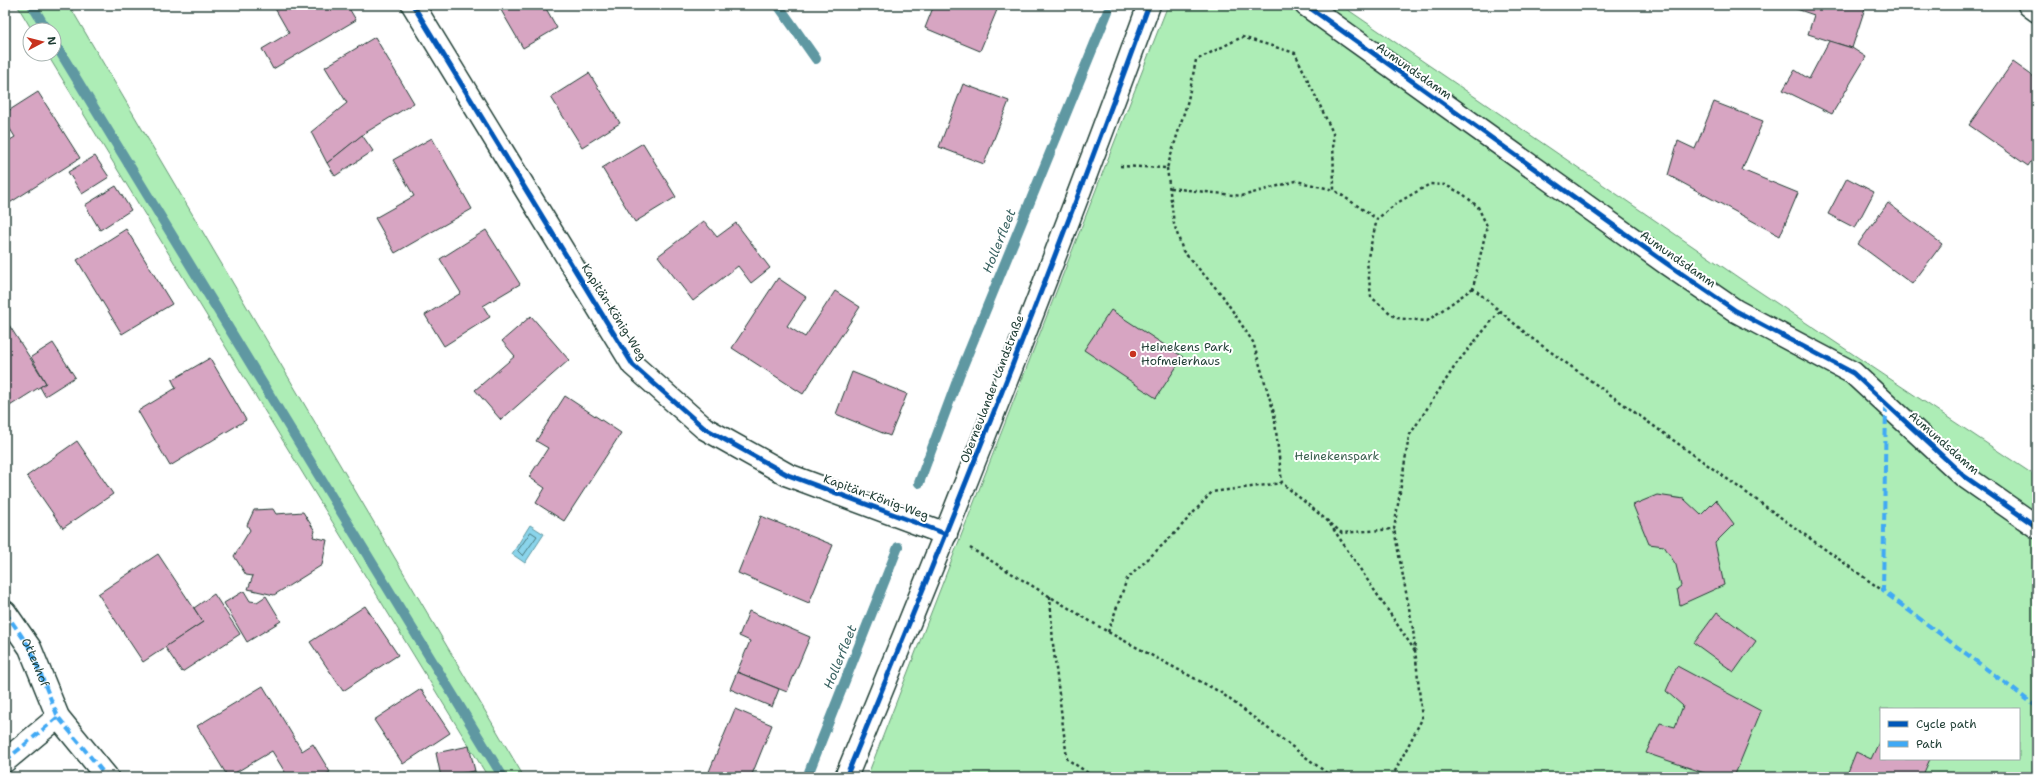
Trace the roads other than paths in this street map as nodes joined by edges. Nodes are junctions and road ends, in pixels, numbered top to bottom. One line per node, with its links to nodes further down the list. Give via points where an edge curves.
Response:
1 (414, 5): 7 (street, Kapitän-König-Weg, via 633,365 704,428 788,475)
2 (1149, 5): 7 (street, Oberneulander Landstraße, via 1091,164)
3 (1306, 5): 6 (street, Aumundsdamm, via 1736,311 1853,373 1964,476)
4 (2029, 5): 5 (street)
5 (2037, 11)
6 (2037, 528)
7 (946, 534): 12 (street, Oberneulander Landstraße)
8 (5, 612): 9 (street, Ottenhof, via 30,648)
9 (58, 717): 10 (street); 11 (street, Ottenhof)
10 (5, 761)
11 (108, 777)
12 (846, 777)

